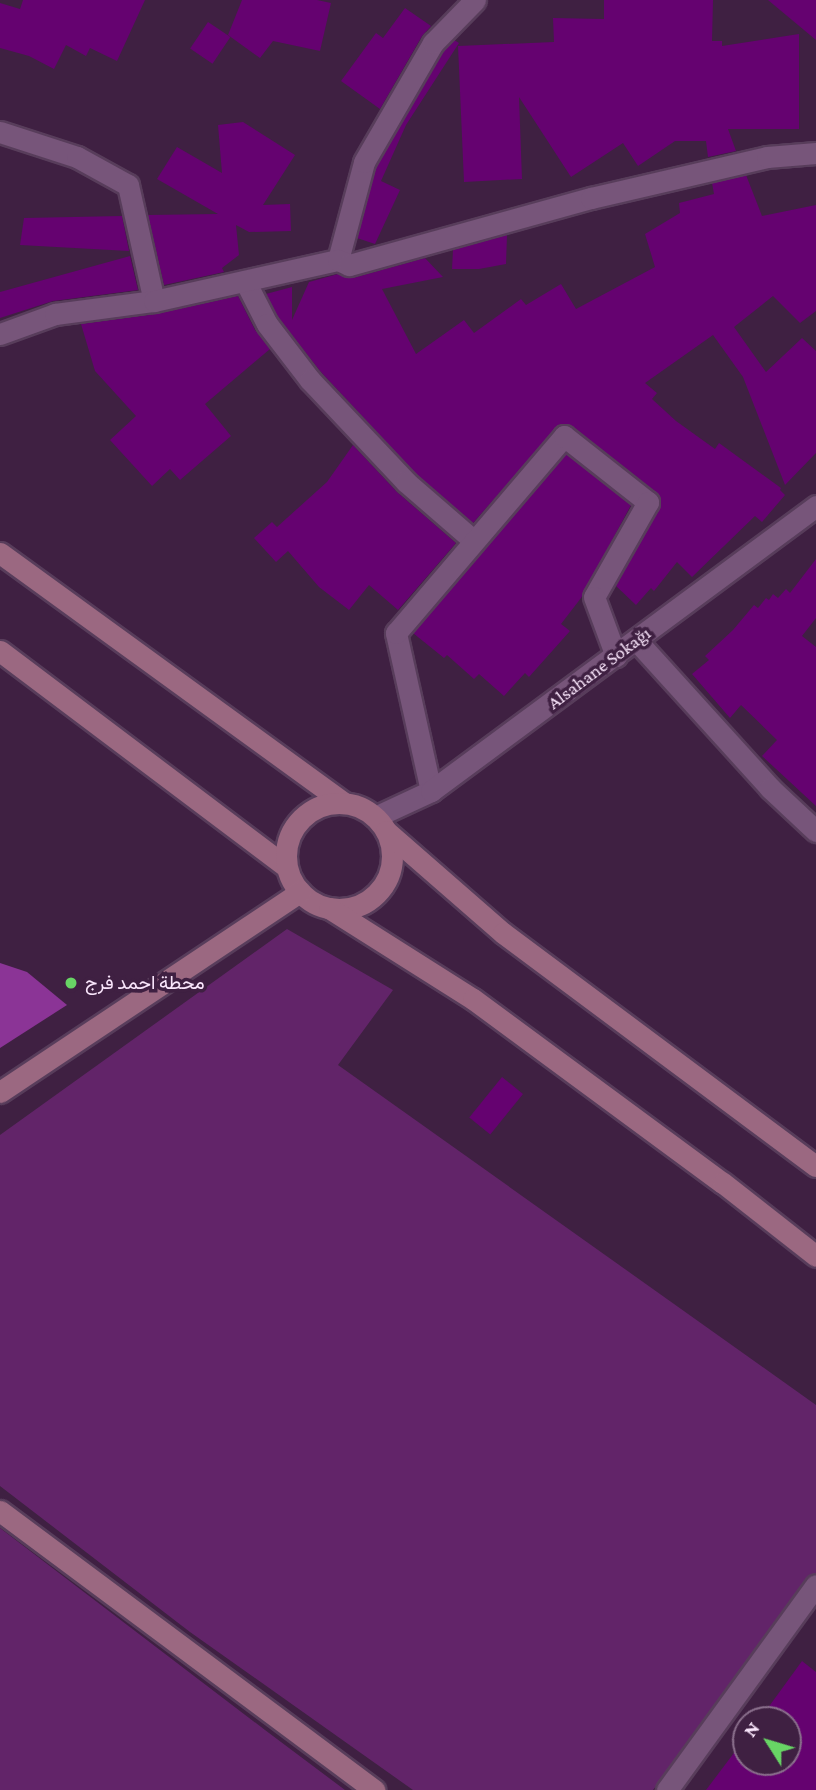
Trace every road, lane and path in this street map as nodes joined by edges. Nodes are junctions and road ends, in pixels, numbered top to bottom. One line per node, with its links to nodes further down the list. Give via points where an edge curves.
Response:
1 (475, 0): 4 (street, via 433,43 364,162)
2 (0, 132): 6 (street, via 77,157 128,186)
3 (816, 153): 4 (street, via 767,157 592,198 349,265)
4 (338, 260): 5 (street)
5 (244, 281): 6 (street); 9 (street, via 267,324 310,380 406,482)
6 (154, 301): 7 (street, via 55,314)
7 (0, 334)
8 (816, 506): 11 (street, Alsahane Sokağı)
9 (473, 540): 13 (street, via 564,436 648,502 594,597); 14 (street, via 396,633)
10 (0, 552): 15 (main road)
11 (636, 640): 13 (street, Alsahane Sokağı); 17 (street)
12 (0, 651): 18 (main road)
13 (616, 656): 14 (street, Alsahane Sokağı)
14 (432, 791): 16 (street, Alsahane Sokağı)
15 (344, 803): 16 (main road, via 361,807); 18 (main road, via 325,804 296,825 288,841)
16 (381, 824): 20 (main road, via 391,847 391,864 376,893 354,906); 22 (main road, via 503,933)
17 (816, 831)
18 (285, 866): 19 (main road)
19 (300, 892): 20 (main road); 21 (main road)
20 (329, 908): 23 (main road, via 473,999)
21 (0, 1092)
22 (816, 1166)
23 (816, 1256)
24 (0, 1511): 26 (main road)
25 (816, 1585): 27 (street)
26 (374, 1790)
27 (667, 1790)

